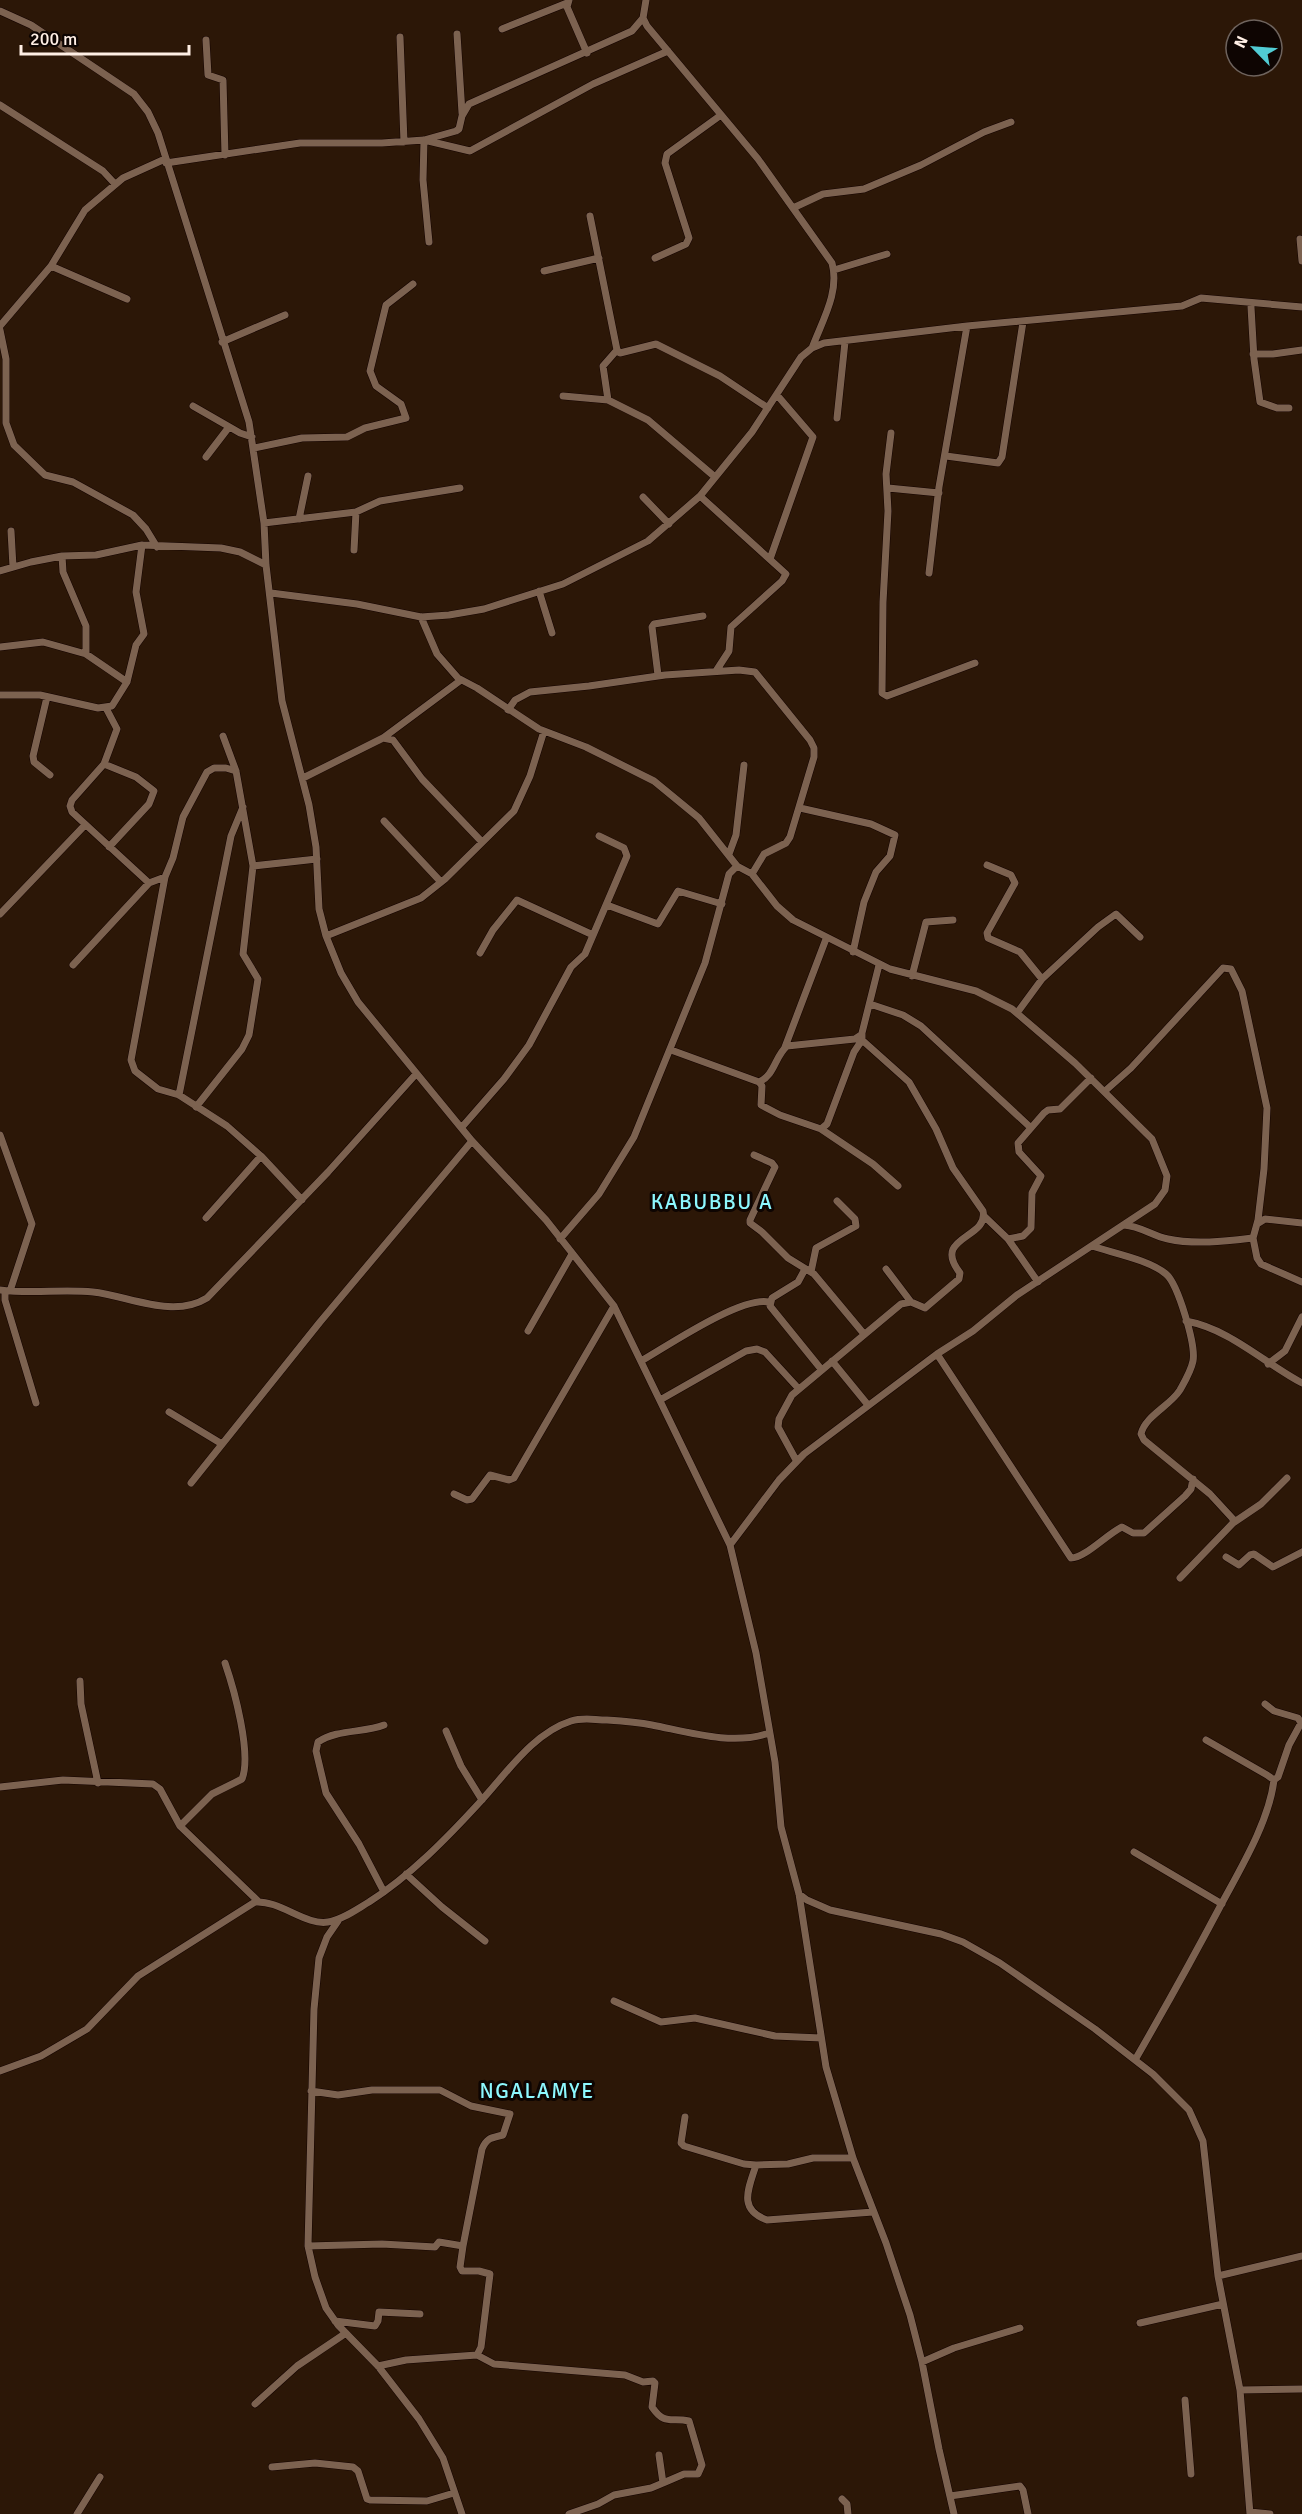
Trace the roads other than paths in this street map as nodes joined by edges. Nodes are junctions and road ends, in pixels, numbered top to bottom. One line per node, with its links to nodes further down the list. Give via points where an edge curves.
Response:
1 (646, 0): 4 (street)
2 (568, 2): 5 (street); 10 (street, via 567,8)
3 (0, 10): 18 (street, via 32,25 134,94 153,123)
4 (643, 18): 9 (street); 10 (street, via 632,32)
5 (502, 28)
6 (457, 34): 13 (street)
7 (400, 38): 16 (street)
8 (206, 40): 17 (street, via 208,75 223,80)
9 (668, 51): 12 (street); 15 (street, via 592,84 470,151)
10 (587, 53): 13 (street, via 469,104)
11 (0, 105): 19 (street, via 103,171)
12 (721, 115): 20 (street); 26 (street, via 665,158 690,238 687,244)
13 (462, 116): 15 (street, via 459,129)
14 (1011, 122): 20 (street, via 864,189 824,194)
15 (424, 140): 16 (street); 23 (street)
16 (404, 142): 17 (street, via 300,143)
17 (225, 154): 18 (street)
18 (165, 161): 19 (street); 39 (street)
19 (115, 184): 28 (street, via 85,210)
20 (793, 208): 29 (street)
21 (590, 216): 25 (street)
22 (1300, 239): 27 (street)
23 (429, 242)
24 (887, 254): 29 (street)
25 (599, 258): 30 (street); 42 (street)
26 (656, 258)
27 (1302, 261)
28 (51, 266): 32 (street); 38 (street)
29 (834, 270): 41 (street, via 831,301)
30 (544, 271)
31 (413, 284): 55 (street, via 386,305 370,371 376,386 401,405 406,418 365,428 347,437 302,438)
32 (127, 299)
33 (1251, 307): 44 (street)
34 (1302, 307): 36 (street, via 1201,298 1182,306)
35 (285, 315): 39 (street)
36 (1023, 322): 37 (street); 56 (street, via 1002,457 998,463)
37 (967, 326): 40 (street); 56 (street)
38 (0, 328): 71 (street, via 6,359 6,423 14,445 45,475 73,482 133,515)
39 (222, 342): 54 (street)
40 (845, 342): 41 (street); 51 (street)
41 (812, 348): 45 (street, via 797,361)
42 (617, 350): 47 (street, via 603,366); 49 (street, via 626,353 656,344 720,376)
43 (1302, 350): 44 (street)
44 (1253, 354): 50 (street, via 1260,402)
45 (777, 395): 49 (street); 74 (street, via 813,437)
46 (563, 396): 47 (street)
47 (609, 400): 59 (street, via 648,420)
48 (193, 406): 52 (street)
49 (768, 408): 59 (street)
50 (1289, 408)
51 (837, 418)
52 (229, 427): 54 (street); 57 (street)
53 (891, 433): 61 (street)
54 (252, 437): 55 (street)
55 (254, 448): 67 (street)
56 (946, 456): 62 (street)
57 (206, 457)
58 (308, 476): 66 (street)
59 (715, 477): 63 (street)
60 (460, 488): 65 (street, via 381,501)
61 (888, 488): 62 (street); 86 (street, via 882,693 887,696)
62 (939, 493): 78 (street)
63 (700, 496): 68 (street); 74 (street)
64 (643, 497): 68 (street)
65 (356, 512): 66 (street); 72 (street)
66 (299, 519): 67 (street)
67 (264, 523): 75 (street)
68 (669, 524): 79 (street, via 639,547 563,584)
69 (11, 531): 76 (street)
70 (142, 545): 71 (street); 73 (street, via 96,555); 90 (street, via 136,592 144,634 136,645)
71 (157, 547): 75 (street, via 221,548)
72 (354, 550)
73 (62, 556): 76 (street); 85 (street, via 63,573 86,626)
74 (770, 559): 87 (street, via 784,570 785,578 732,627 729,651)
75 (266, 565): 80 (street)
76 (13, 567): 77 (street)
77 (0, 571)
78 (929, 573)
79 (539, 591): 82 (street, via 484,609); 83 (street)
80 (271, 593): 82 (street); 102 (street, via 282,701)
81 (703, 616): 88 (street, via 654,624)
82 (421, 617): 89 (street, via 437,654)
83 (552, 633)
84 (0, 647): 85 (street, via 43,642)
85 (86, 654): 90 (street)
86 (975, 663)
87 (716, 671): 88 (street); 104 (street, via 755,672 810,740 814,757)
88 (658, 675): 94 (street, via 530,692)
89 (461, 680): 94 (street); 97 (street)
90 (127, 682): 93 (street, via 117,701)
91 (0, 695): 92 (street)
92 (47, 697): 93 (street); 101 (street, via 33,756 34,762)
93 (106, 708): 98 (street, via 117,729)
94 (508, 710): 95 (street)
95 (544, 731): 108 (street, via 516,808); 110 (street, via 654,781 699,818)
96 (223, 736): 100 (street)
97 (392, 736): 102 (street); 108 (street, via 422,779)
98 (104, 764): 106 (street, via 70,806); 109 (street, via 136,777 154,791 149,804)
99 (744, 765): 110 (street, via 738,828)
100 (236, 771): 103 (street); 116 (street, via 214,768 207,772 183,817)
101 (50, 776)
102 (303, 778): 111 (street)
103 (243, 805): 113 (street); 144 (street, via 231,836)
104 (800, 808): 115 (street, via 786,843 764,854); 127 (street, via 871,824 895,836 890,856 867,893)
105 (384, 821): 117 (street)
106 (85, 825): 109 (street); 121 (street)
107 (599, 836): 119 (street, via 627,851)
108 (482, 842): 117 (street)
109 (109, 847): 118 (street)
110 (729, 854): 114 (street)
111 (317, 859): 113 (street); 124 (street, via 319,903)
112 (987, 865): 132 (street, via 1011,875 1014,883 987,933 988,938 1020,952)
113 (253, 866): 145 (street, via 243,954 258,979 249,1035)
114 (737, 866): 115 (street); 120 (street, via 731,870)
115 (752, 874): 126 (street, via 784,914)
116 (165, 877): 118 (street); 144 (street, via 131,1060 135,1071 158,1089)
117 (440, 881): 124 (street, via 421,898)
118 (149, 883): 129 (street)
119 (607, 904): 120 (street, via 658,924 678,891); 123 (street)
120 (722, 904): 137 (street, via 705,963)
121 (0, 914)
122 (953, 920): 131 (street, via 926,922)
123 (593, 935): 128 (street, via 518,900); 146 (street, via 529,1045)
124 (326, 936): 138 (street, via 340,973 357,1002)
125 (1140, 936): 132 (street, via 1116,914)
126 (826, 939): 127 (street); 136 (street)
127 (853, 952): 130 (street)
128 (480, 953)
129 (72, 965)
130 (879, 965): 131 (street); 133 (street)
131 (912, 976): 134 (street, via 986,995)
132 (1042, 979): 134 (street)
133 (870, 1004): 135 (street); 147 (street, via 921,1026)
134 (1017, 1013): 140 (street)
135 (859, 1040): 136 (street); 148 (street, via 827,1124); 156 (street, via 909,1082 953,1168)
136 (784, 1047): 139 (street)
137 (670, 1050): 141 (street); 162 (street, via 634,1137 614,1172)
138 (417, 1074): 146 (street); 154 (street)
139 (767, 1077): 141 (street); 142 (street)
140 (1091, 1078): 143 (street); 147 (street, via 1060,1109 1048,1110)
141 (759, 1082): 142 (street)
142 (762, 1089): 148 (street, via 761,1102 766,1109)
143 (1105, 1091): 159 (street, via 1219,972 1226,967 1231,969 1242,991 1267,1108); 160 (street, via 1152,1139 1167,1176 1160,1198)
144 (179, 1095): 145 (street)
145 (196, 1107): 152 (street, via 227,1126)
146 (462, 1127): 150 (street)
147 (1030, 1127): 163 (street, via 1017,1146 1041,1176 1032,1193 1031,1228 1023,1236)
148 (821, 1129): 153 (street)
149 (0, 1135): 170 (street, via 32,1224)
150 (472, 1141): 162 (street); 189 (street)
151 (754, 1155): 167 (street, via 775,1167 750,1222 788,1258)
152 (261, 1156): 154 (street); 157 (street)
153 (898, 1186)
154 (302, 1200): 170 (street, via 199,1303 156,1306 92,1292)
155 (837, 1201): 167 (street, via 855,1219 856,1226 816,1248)
156 (984, 1216): 163 (street); 172 (street, via 951,1252 952,1262 960,1273 958,1280 925,1308)
157 (206, 1218)
158 (1302, 1223): 159 (street, via 1265,1219)
159 (1257, 1224): 161 (street)
160 (1124, 1225): 161 (street, via 1134,1225 1168,1239); 164 (street)
161 (1253, 1238): 169 (street, via 1261,1264)
162 (560, 1239): 165 (street)
163 (1008, 1239): 168 (street)
164 (1092, 1246): 168 (street); 175 (street, via 1164,1272)
165 (572, 1254): 173 (street); 176 (street)
166 (886, 1269): 172 (street)
167 (808, 1270): 171 (street); 177 (street)
168 (1038, 1282): 178 (street)
169 (1302, 1282)
170 (5, 1291): 186 (street)
171 (769, 1302): 179 (street, via 759,1301 726,1311); 182 (street)
172 (911, 1302): 177 (street, via 901,1304)
173 (614, 1306): 179 (street); 194 (street, via 514,1478 490,1475 472,1499)
174 (1302, 1317): 181 (street, via 1285,1351)
175 (1186, 1322): 181 (street, via 1223,1334); 192 (street, via 1193,1349 1189,1374 1174,1398 1145,1425 1141,1434)
176 (528, 1331)
177 (864, 1334): 180 (street)
178 (937, 1354): 187 (street); 192 (street, via 1073,1559 1122,1527 1144,1533 1185,1496)
179 (641, 1361): 185 (street)
180 (832, 1361): 182 (street); 187 (street)
181 (1268, 1364): 183 (street)
182 (821, 1369): 184 (street)
183 (1302, 1383)
184 (798, 1388): 185 (street, via 765,1352 757,1349); 190 (street, via 778,1427)
185 (660, 1400): 196 (street)
186 (36, 1403)
187 (868, 1405): 190 (street)
188 (169, 1412): 189 (street)
189 (222, 1444): 193 (street)
190 (796, 1460): 196 (street)
191 (1287, 1478): 195 (street, via 1261,1504)
192 (1193, 1479): 195 (street)
193 (191, 1483)
194 (454, 1494)
195 (1233, 1523): 199 (street)
196 (729, 1545): 205 (street, via 751,1628)
197 (1302, 1552): 198 (street, via 1273,1567 1254,1554 1239,1565)
198 (1226, 1557)
199 (1179, 1578)
200 (225, 1663): 211 (street, via 239,1715 246,1769 242,1779 212,1794)
201 (80, 1681): 208 (street, via 81,1704)
202 (1265, 1704): 207 (street, via 1298,1718 1301,1723)
203 (384, 1725): 214 (street, via 370,1731 325,1737 316,1750 326,1793)
204 (446, 1731): 210 (street)
205 (769, 1733): 210 (street, via 741,1738 627,1721 572,1721 544,1736); 215 (street, via 781,1827)
206 (1206, 1740): 207 (street)
207 (1274, 1780): 217 (street, via 1265,1812)
208 (98, 1783): 209 (street, via 63,1780); 211 (street, via 153,1784 160,1789)
209 (0, 1787)
210 (482, 1800): 213 (street)
211 (180, 1826): 216 (street)
212 (1134, 1852): 217 (street)
213 (406, 1874): 214 (street); 221 (street)
214 (384, 1892): 218 (street)
215 (799, 1894): 223 (street); 224 (street, via 830,1910 963,1942 1000,1963)
216 (259, 1902): 219 (street); 225 (street, via 138,1976 87,2029 41,2056)
217 (1222, 1904): 224 (street)
218 (340, 1918): 219 (street); 220 (street)
219 (320, 1923): 220 (street)
220 (327, 1937): 226 (street, via 319,1958)
221 (485, 1941)
222 (614, 2001): 223 (street, via 661,2022 695,2018 775,2036)
223 (821, 2038): 228 (street)
224 (1135, 2060): 234 (street, via 1170,2089 1197,2124 1203,2141)
225 (0, 2071)
226 (311, 2091): 231 (street); 232 (street, via 338,2095 372,2090 440,2090 471,2106 510,2114 503,2135 491,2137 482,2149)
227 (685, 2117): 229 (street, via 681,2143 684,2146)
228 (853, 2158): 229 (street); 230 (street)
229 (756, 2165): 230 (street, via 747,2201 756,2216 766,2220)
230 (873, 2212): 242 (street, via 893,2263)
231 (308, 2246): 232 (street, via 435,2247 439,2242); 237 (street, via 320,2294)
232 (463, 2246): 241 (street, via 462,2271 490,2274)
233 (1302, 2256): 234 (street)
234 (1218, 2276): 235 (street)
235 (1223, 2304): 238 (street); 245 (street)
236 (420, 2314): 237 (street, via 378,2312 375,2326)
237 (335, 2321): 240 (street)
238 (1140, 2323)
239 (1020, 2328): 242 (street)
240 (346, 2333): 243 (street); 247 (street, via 297,2366)
241 (477, 2355): 243 (street); 252 (street, via 494,2364 653,2381 652,2407 659,2417 689,2421 702,2465 698,2474 684,2474)
242 (922, 2362): 254 (street)
243 (378, 2366): 253 (street, via 443,2458)
244 (1302, 2389): 245 (street)
245 (1240, 2390): 256 (street)
246 (1185, 2400): 250 (street)
247 (255, 2404)
248 (659, 2455): 252 (street)
249 (272, 2467): 253 (street, via 315,2463 353,2467 370,2500 428,2501)
250 (1191, 2474)
251 (100, 2477): 257 (street)
252 (663, 2483): 259 (street, via 614,2495)
253 (454, 2493): 258 (street)
254 (951, 2496): 261 (street); 262 (street, via 1018,2486 1023,2490)
255 (842, 2499): 260 (street)
256 (1250, 2513): 263 (street)
257 (77, 2514)
258 (462, 2514)
259 (569, 2514)
260 (848, 2514)
261 (954, 2514)
262 (1028, 2514)
263 (1270, 2514)

